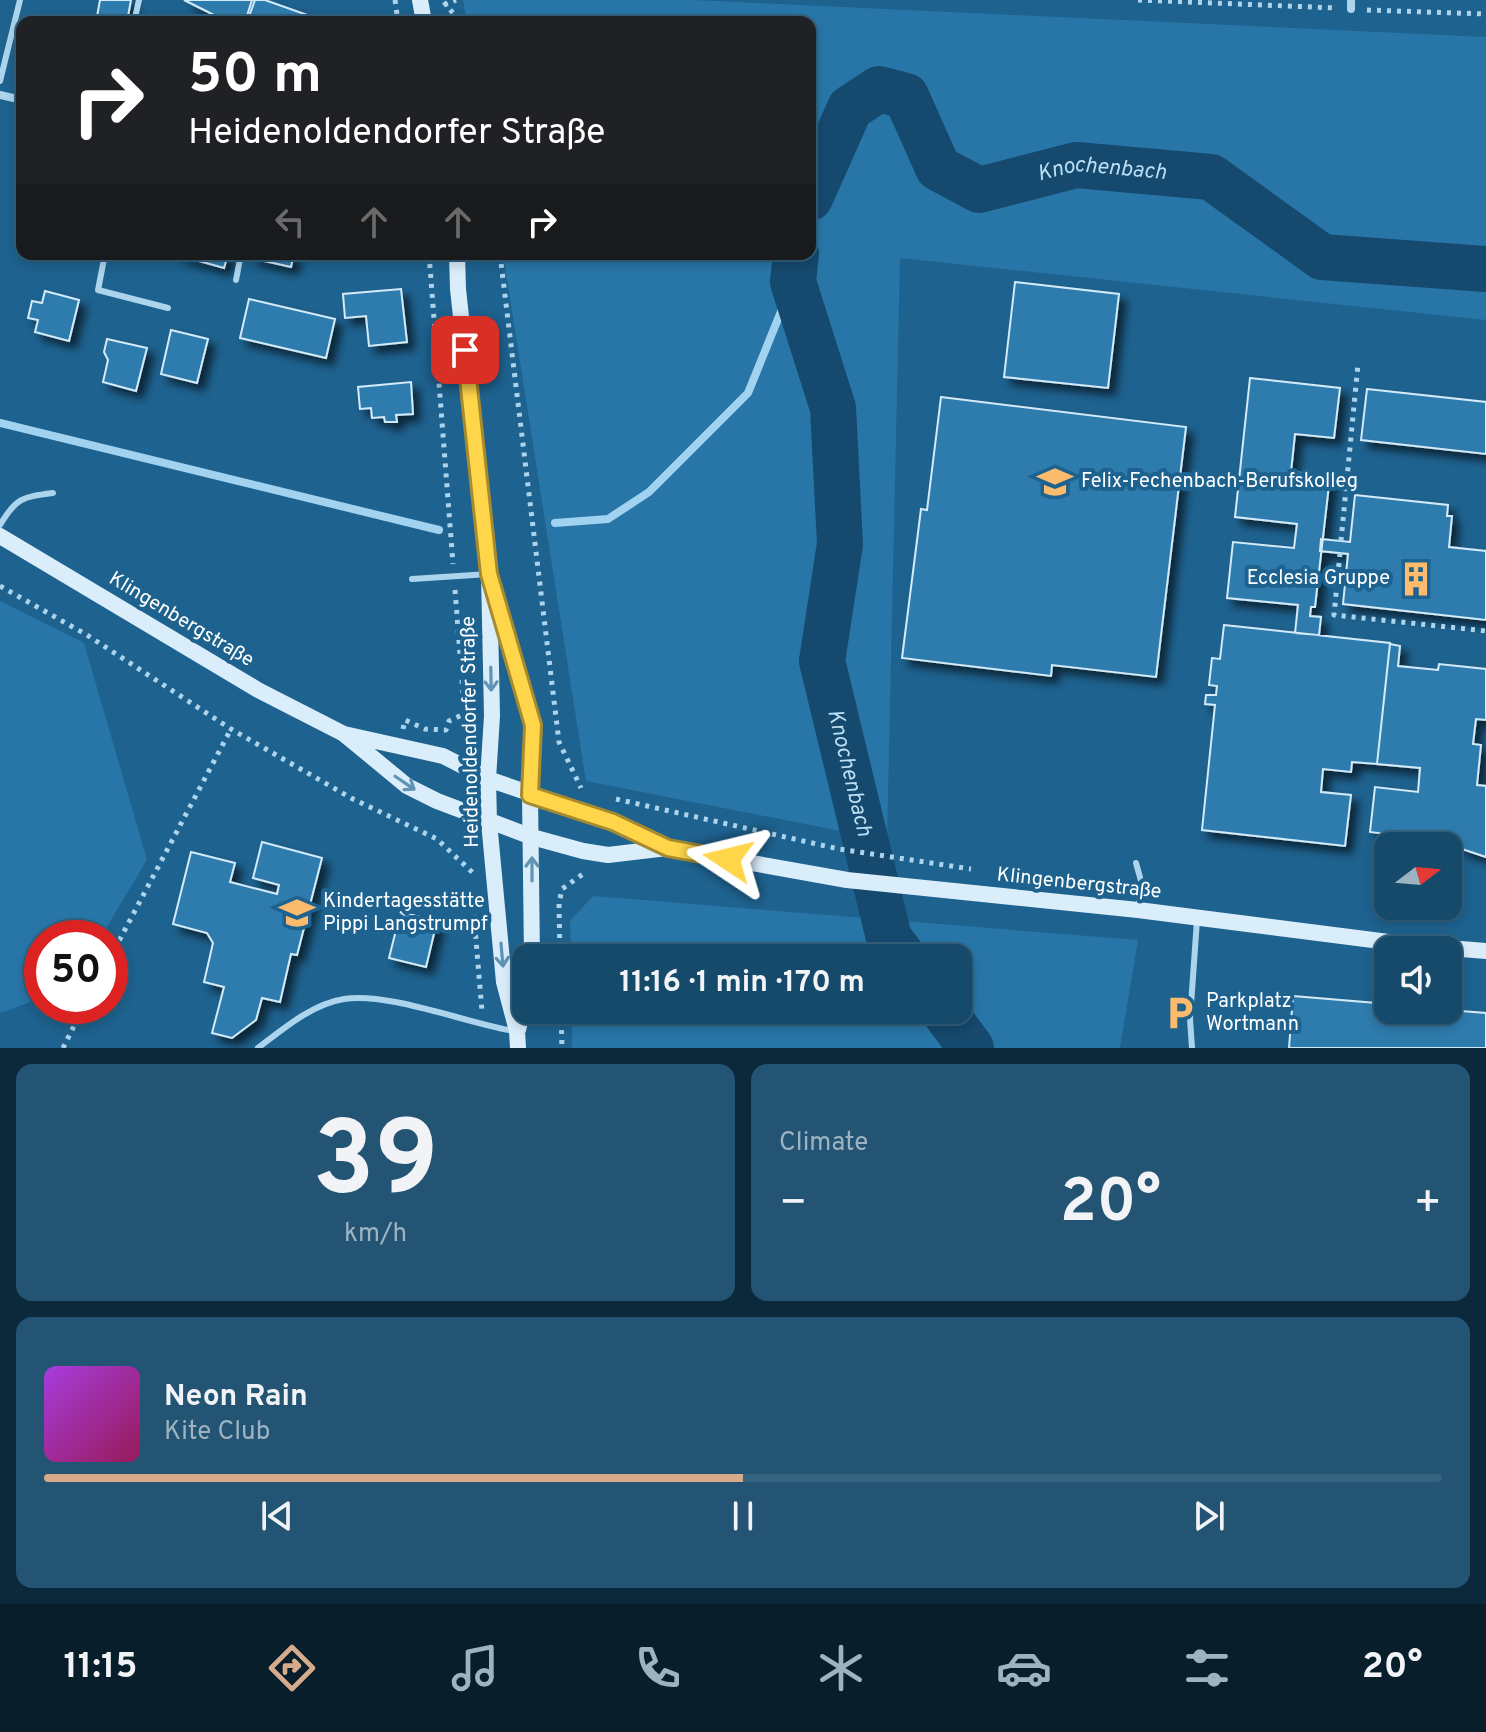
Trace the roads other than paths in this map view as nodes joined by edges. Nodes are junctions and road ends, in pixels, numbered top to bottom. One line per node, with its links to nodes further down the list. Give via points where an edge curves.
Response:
1 (16, 16): 2 (lane)
2 (0, 81)
3 (104, 260): 7 (lane, via 98,290)
4 (240, 260): 6 (lane)
5 (457, 260): 11 (main road, Heidenoldendorfer Straße)
6 (236, 280)
7 (168, 308)
8 (53, 493): 9 (lane, via 13,504)
9 (0, 525)
10 (0, 536): 13 (main road, Klingenbergstraße, via 258,690)
11 (489, 574): 12 (lane); 14 (main road, Heidenoldendorfer Straße, one-way to 14); 15 (main road, Heidenoldendorfer Straße, via 533,725)
12 (412, 579)
13 (344, 734): 14 (main road, Klingenbergstraße, via 443,756); 16 (main road, Klingenbergstraße, one-way to 16, via 407,786)
14 (488, 779): 15 (main road, Klingenbergstraße); 16 (main road, Heidenoldendorfer Straße)
15 (530, 795): 17 (main road, Heidenoldendorfer Straße); 18 (main road, Klingenbergstraße, via 613,822)
16 (489, 822): 17 (main road, Klingenbergstraße); 24 (main road, Heidenoldendorfer Straße, one-way to 24, via 504,982)
17 (532, 837): 18 (main road, Klingenbergstraße, via 608,855); 22 (main road, Heidenoldendorfer Straße, one-way to 17)
18 (668, 848): 20 (main road, Klingenbergstraße, via 847,880)
19 (1136, 863): 20 (lane, via 1141,881)
20 (1138, 910): 21 (main road, Klingenbergstraße)
21 (1197, 918): 23 (main road, Klingenbergstraße); 26 (lane)
22 (532, 944)
23 (1486, 951)
24 (518, 1040): 25 (lane, via 483,1026 365,998 342,999 288,1025)
25 (258, 1048)
26 (1192, 1048)

